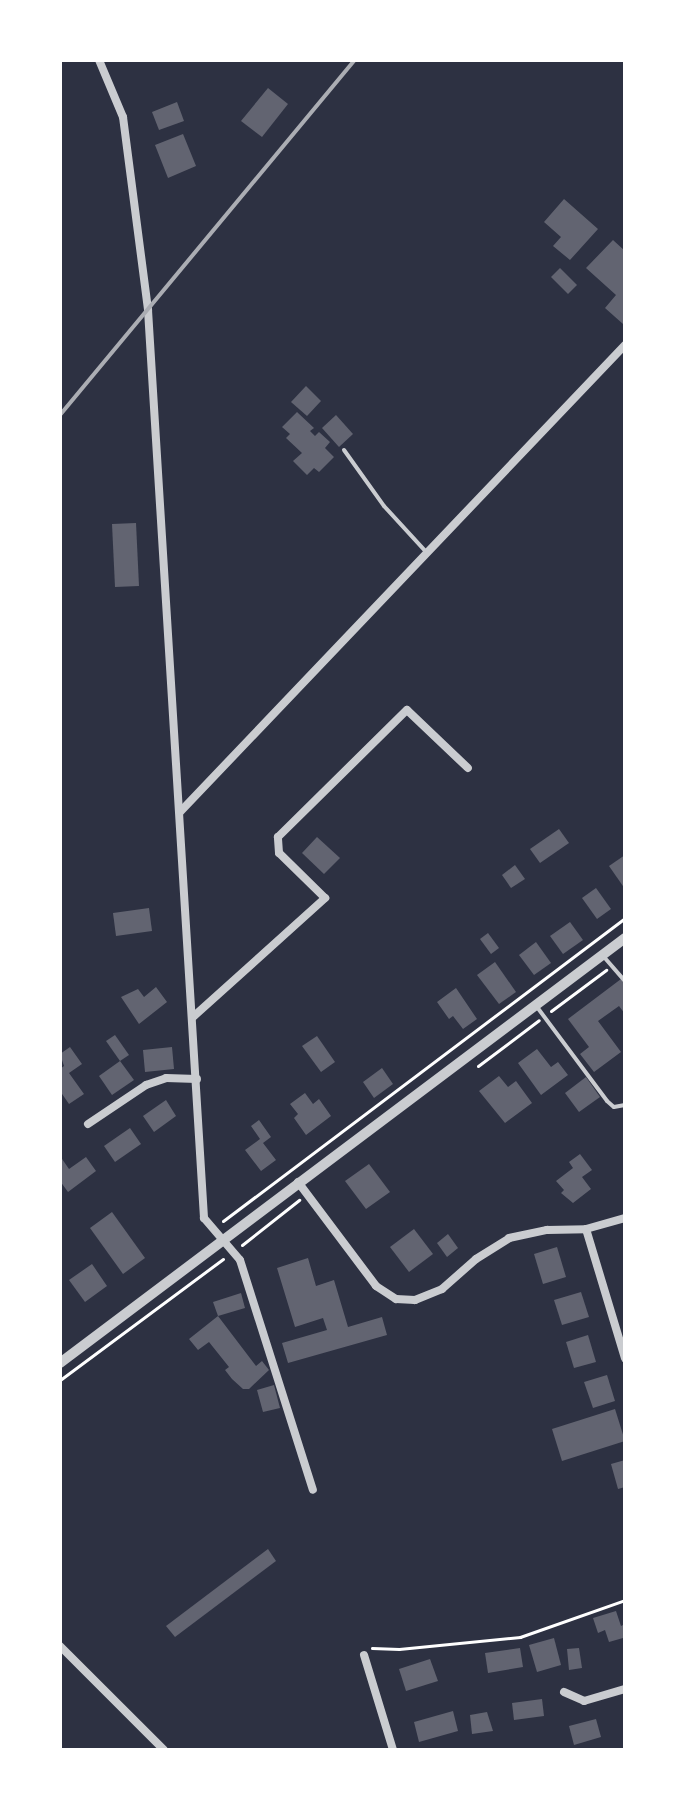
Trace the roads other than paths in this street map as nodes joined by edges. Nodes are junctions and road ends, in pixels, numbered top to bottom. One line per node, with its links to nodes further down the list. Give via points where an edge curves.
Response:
1 (99, 60): 6 (street, via 123,117 148,310)
2 (625, 345): 4 (street)
3 (344, 450): 4 (lane)
4 (427, 553): 6 (street)
5 (468, 768): 11 (street, via 407,710 278,837 279,853 325,898)
6 (180, 812): 11 (street)
7 (625, 938): 8 (street)
8 (603, 955): 9 (lane); 10 (street)
9 (625, 981)
10 (535, 1005): 13 (lane, via 607,1101 614,1107); 15 (street)
11 (193, 1017): 12 (street)
12 (197, 1079): 14 (street, via 166,1078 146,1085); 18 (street, via 204,1218)
13 (625, 1105)
14 (88, 1124)
15 (298, 1182): 17 (street, via 376,1286 396,1299 415,1300 442,1289 509,1238); 18 (street)
16 (625, 1218): 17 (street)
17 (586, 1229): 19 (street)
18 (221, 1241): 20 (street); 21 (street, via 240,1260)
19 (625, 1358)
20 (60, 1363)
21 (313, 1490)
22 (60, 1646): 26 (street)
23 (364, 1655): 27 (street)
24 (625, 1689): 25 (street, via 584,1701)
25 (564, 1692)
26 (164, 1750)
27 (393, 1750)

